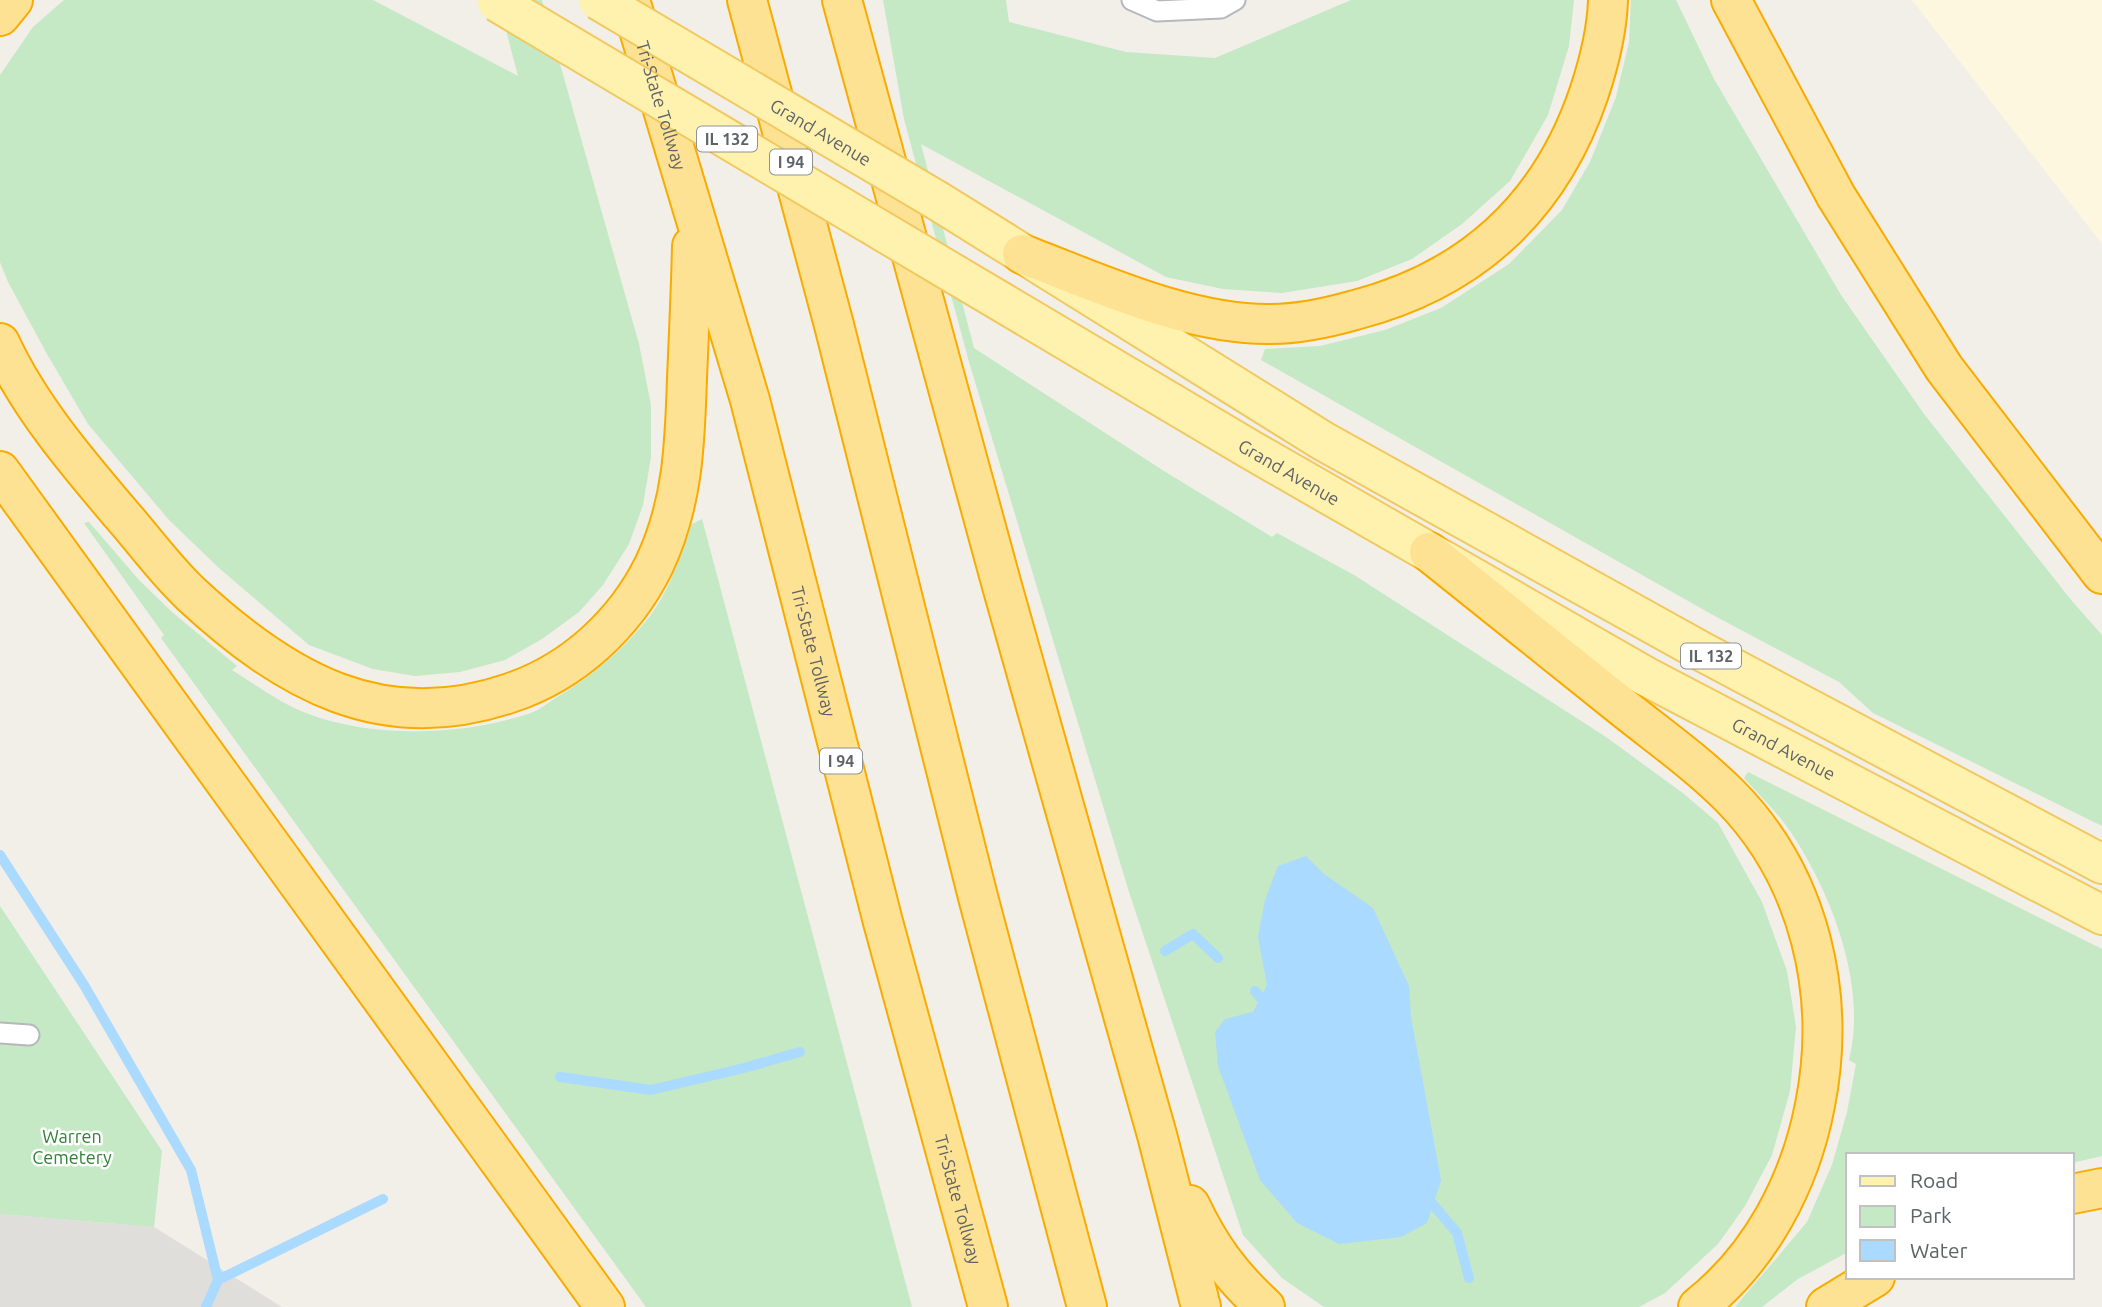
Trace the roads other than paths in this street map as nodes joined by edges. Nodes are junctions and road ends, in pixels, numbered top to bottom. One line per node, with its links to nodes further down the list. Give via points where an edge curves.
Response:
1 (13, 0): 11 (highway)
2 (598, 0): 13 (main road, Grand Avenue / IL 132, bridge)
3 (630, 0): 12 (highway, Tri-State Tollway / I 94)
4 (747, 0): 28 (highway, I 94)
5 (842, 0): 22 (highway)
6 (1132, 0): 7 (lane, via 1157,12 1221,8)
7 (1235, 0)
8 (1608, 0): 13 (highway, via 1595,75 1568,144 1552,171 1495,241 1442,278 1411,292 1336,315 1269,324 1184,312)
9 (1731, 0): 17 (highway, via 1836,196 1944,368)
10 (495, 1): 16 (main road, Grand Avenue / IL 132, bridge)
11 (0, 16)
12 (694, 216): 14 (highway, via 684,453 675,512 654,565 631,604 603,636 566,666 532,686 443,709 359,701 300,678 190,594 80,467 15,374); 27 (highway, Tri-State Tollway / I 94, via 750,400 879,909)
13 (1022, 254): 18 (main road, Grand Avenue / IL 132, via 1336,448 1760,683)
14 (0, 343)
15 (0, 471): 26 (highway)
16 (1429, 552): 19 (main road, Grand Avenue / IL 132, via 1645,676); 31 (highway, via 1728,794 1770,845 1802,911 1817,958 1823,1003 1824,1047 1811,1130 1797,1170 1762,1238 1741,1266)
17 (2102, 573)
18 (2102, 863)
19 (2102, 915)
20 (0, 1033): 21 (lane)
21 (29, 1035)
22 (1157, 1135): 29 (highway); 30 (highway, via 1207,1241)
23 (2102, 1188): 24 (highway)
24 (2074, 1194)
25 (1872, 1279): 32 (highway)
26 (604, 1307)
27 (988, 1307)
28 (1087, 1307)
29 (1201, 1307)
30 (1265, 1307)
31 (1698, 1307)
32 (1826, 1307)

